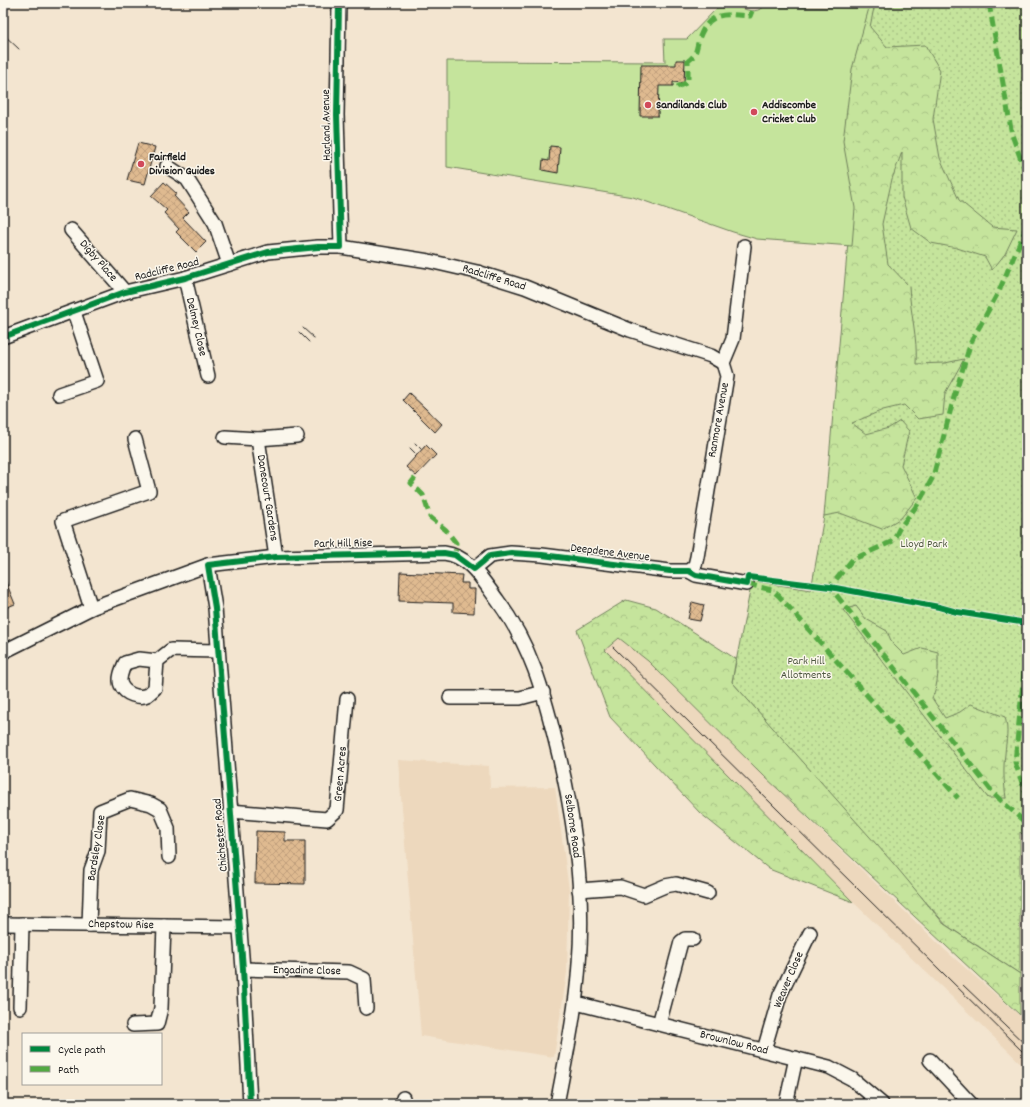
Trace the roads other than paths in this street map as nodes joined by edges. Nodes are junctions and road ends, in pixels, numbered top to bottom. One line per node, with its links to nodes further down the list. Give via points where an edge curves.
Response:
1 (339, 3): 5 (street, Harland Avenue, via 337,115)
2 (168, 166): 6 (street, via 187,179 215,223)
3 (71, 230): 8 (street, Digby Place)
4 (744, 246): 11 (street, via 733,339)
5 (341, 247): 6 (street, Radcliffe Road, via 268,252); 11 (street, Radcliffe Road, via 429,261 477,272 525,287 630,330 711,356)
6 (229, 264): 7 (street, Radcliffe Road)
7 (185, 278): 8 (street, Radcliffe Road); 12 (street, Delmey Close)
8 (125, 292): 9 (street, Radcliffe Road)
9 (74, 312): 10 (street, Radcliffe Road); 13 (street, via 97,381)
10 (3, 337)
11 (723, 364): 21 (street, Ranmore Avenue, via 727,376 697,557 695,565)
12 (208, 376)
13 (59, 394)
14 (297, 436): 17 (street, Danecourt Gardens)
15 (225, 437): 17 (street, Danecourt Gardens)
16 (135, 439): 23 (street, via 149,491 63,521)
17 (258, 439): 18 (street, Danecourt Gardens)
18 (276, 557): 19 (street, Park Hill Rise); 20 (street, Park Hill Rise, via 444,553 455,555)
19 (208, 566): 23 (street, Park Hill Rise); 24 (street, Chichester Road, via 215,608)
20 (474, 569): 21 (street, Deepdene Avenue, via 490,556 511,553); 27 (street, Selborne Road, via 511,619 535,668)
21 (689, 571): 22 (street, Deepdene Avenue, via 696,575)
22 (747, 584)
23 (91, 608): 25 (street, Park Hill Rise)
24 (217, 651): 26 (street, via 171,650); 30 (street, Chichester Road)
25 (3, 652)
26 (157, 661)
27 (543, 692): 28 (street, via 520,698); 32 (street, Selborne Road, via 568,793)
28 (450, 698)
29 (347, 699): 30 (street, Green Acres, via 338,810 327,819)
30 (230, 811): 38 (street, Chichester Road)
31 (169, 857): 36 (street, Bardsley Close, via 168,828 160,809 130,799 100,811 98,852 92,870)
32 (579, 890): 33 (street, via 620,887 644,894 676,884); 42 (street, Selborne Road)
33 (708, 893)
34 (3, 924): 35 (street, Chepstow Rise)
35 (22, 924): 36 (street, Chepstow Rise); 43 (street)
36 (89, 925): 37 (street, Chepstow Rise)
37 (164, 926): 38 (street, Chepstow Rise); 46 (street, via 161,1008 157,1024)
38 (240, 927): 41 (street, Chichester Road)
39 (810, 933): 47 (street, Weaver Close, via 780,995)
40 (693, 939): 45 (street, via 681,942)
41 (243, 969): 44 (street, Engadine Close, via 349,972 364,979); 50 (street, Chichester Road)
42 (576, 1003): 45 (street, Brownlow Road); 51 (street, Selborne Road)
43 (20, 1007)
44 (366, 1008)
45 (659, 1024): 47 (street, Brownlow Road)
46 (133, 1025)
47 (764, 1050): 48 (street, Brownlow Road)
48 (796, 1058): 52 (street); 53 (street, Brownlow Road, via 840,1072 865,1088)
49 (930, 1060): 54 (street)
50 (250, 1104)
51 (557, 1104)
52 (786, 1104)
53 (882, 1104)
54 (971, 1104)

